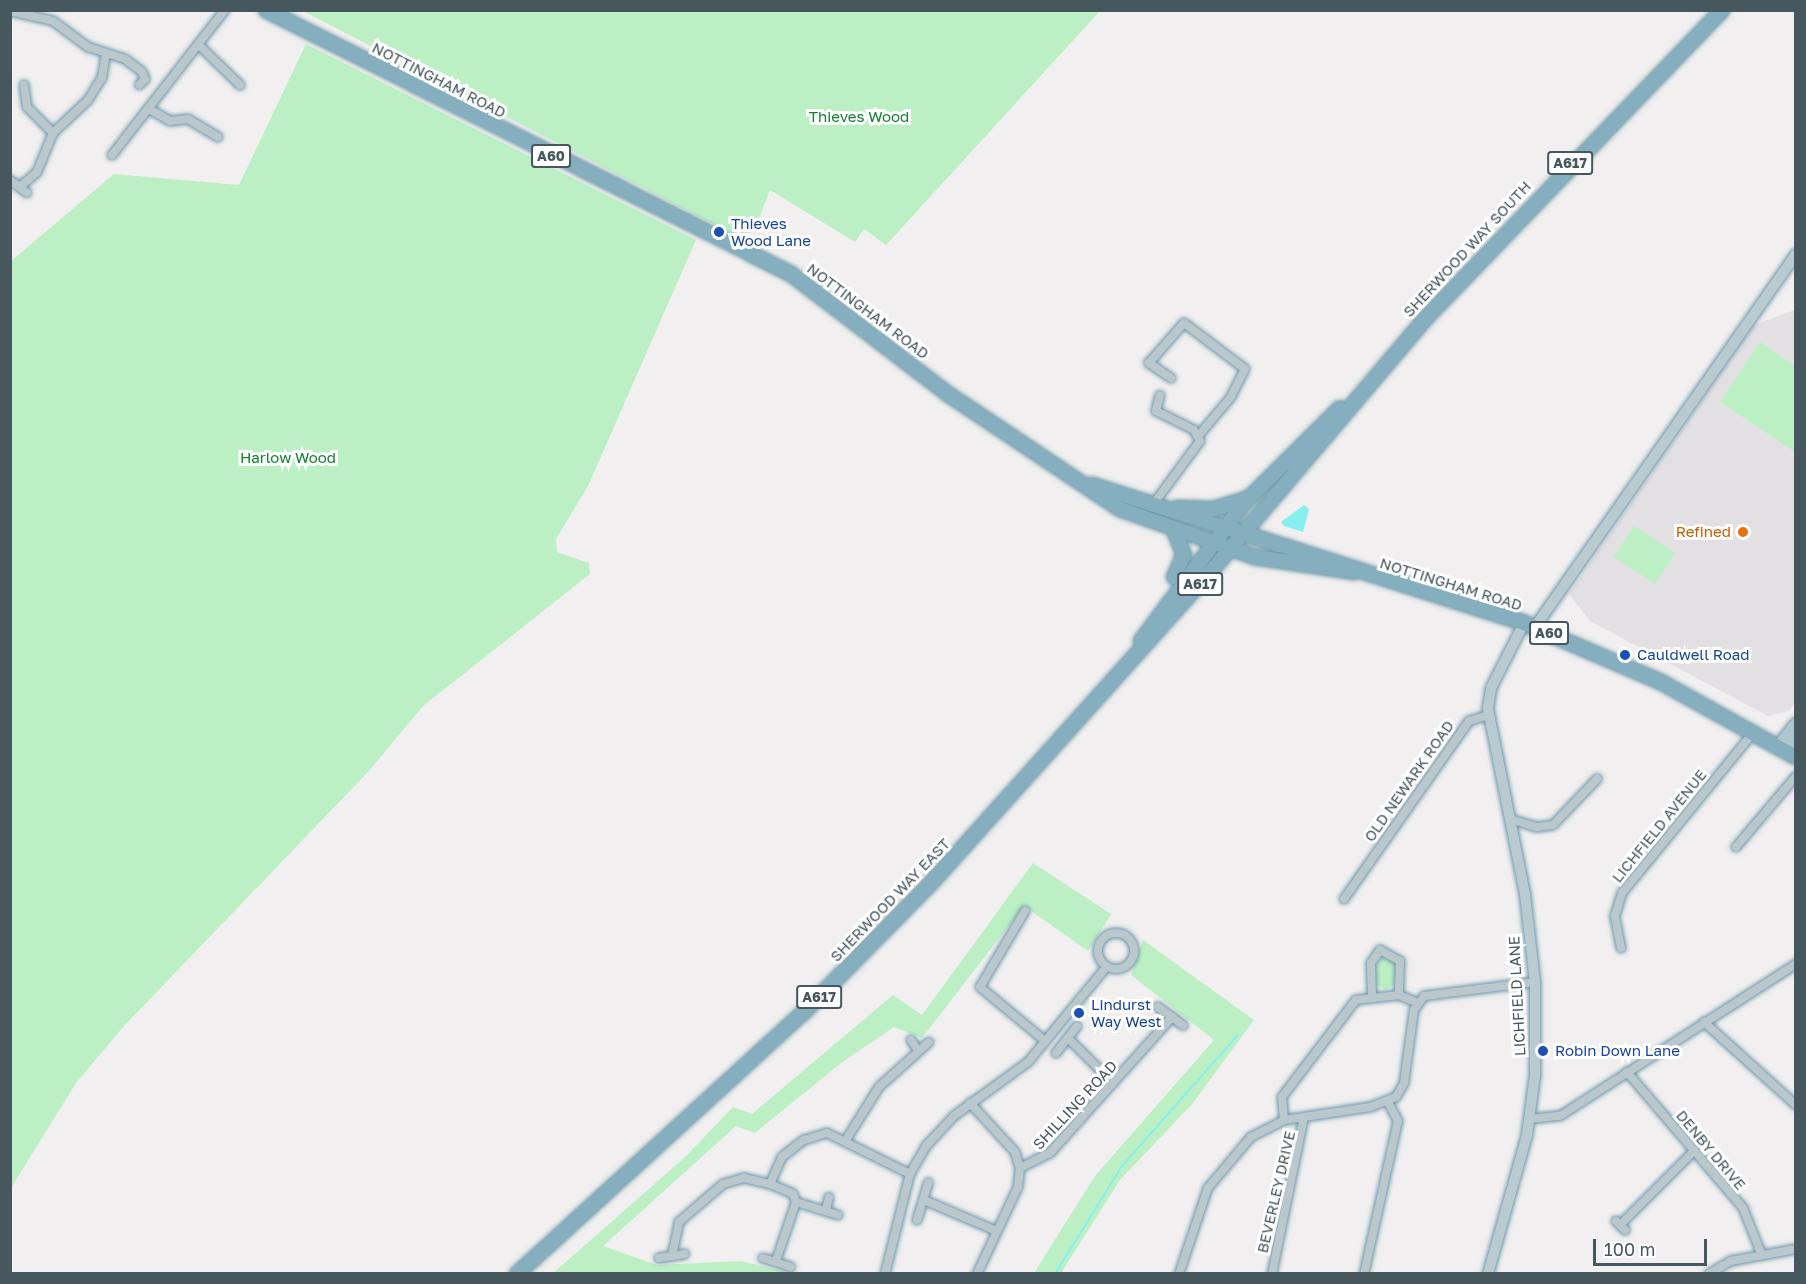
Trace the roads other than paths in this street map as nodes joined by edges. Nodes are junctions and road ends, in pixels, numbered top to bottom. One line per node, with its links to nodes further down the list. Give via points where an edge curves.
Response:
1 (225, 10): 5 (street)
2 (266, 10): 22 (highway, NOTTINGHAM ROAD / A60, via 791,274 948,394)
3 (1722, 10): 19 (highway, SHERWOOD WAY SOUTH / A617, via 1522,212)
4 (10, 11): 6 (street, via 53,21)
5 (200, 46): 9 (street); 10 (street)
6 (105, 54): 7 (street, via 125,59); 11 (street, via 102,78 88,100)
7 (145, 80)
8 (24, 85): 11 (street, via 27,108)
9 (240, 85)
10 (151, 110): 12 (street, via 170,121 188,119); 13 (street)
11 (54, 133): 15 (street, via 37,172)
12 (218, 137)
13 (112, 155)
14 (10, 180): 15 (street)
15 (21, 186): 16 (street)
16 (27, 193)
17 (1796, 254): 30 (street)
18 (1171, 378): 21 (street, via 1149,363 1184,323 1245,369 1232,397)
19 (1367, 384): 23 (highway, SHERWOOD WAY SOUTH / A617); 27 (highway, SHERWOOD WAY SOUTH / A617, via 1314,451)
20 (1160, 396): 21 (street, via 1156,411)
21 (1199, 435): 24 (street, via 1200,441)
22 (1084, 483): 24 (highway, NOTTINGHAM ROAD / A60); 25 (highway, NOTTINGHAM ROAD / A60, via 1108,503)
23 (1248, 498): 24 (highway, via 1214,509); 27 (highway, SHERWOOD WAY SOUTH / A617)
24 (1151, 507): 25 (street); 27 (highway, NOTTINGHAM ROAD / A60)
25 (1147, 522): 26 (highway, NOTTINGHAM ROAD / A60)
26 (1175, 532): 27 (highway, NOTTINGHAM ROAD / A60); 29 (highway, via 1184,555)
27 (1227, 538): 28 (highway, NOTTINGHAM ROAD / A60); 28 (highway, NOTTINGHAM ROAD / A60, via 1327,570); 29 (highway); 31 (highway, SHERWOOD WAY EAST / A617)
28 (1354, 572): 30 (highway, NOTTINGHAM ROAD / A60)
29 (1161, 608): 31 (highway, SHERWOOD WAY EAST / A617)
30 (1530, 625): 32 (street, via 1491,688); 34 (highway, NOTTINGHAM ROAD / A60, via 1661,682)
31 (1135, 654): 91 (highway, SHERWOOD WAY EAST / A617, via 1011,797 804,1012)
32 (1489, 715): 38 (street, LICHFIELD LANE); 40 (street, OLD NEWARK ROAD, via 1469,721)
33 (1796, 724): 35 (main road)
34 (1754, 732): 35 (highway, NOTTINGHAM ROAD / A60); 42 (street, LICHFIELD AVENUE, via 1622,893 1614,916)
35 (1790, 749)
36 (1796, 776): 39 (street)
37 (1597, 779): 38 (street, via 1553,825 1537,827)
38 (1510, 819): 45 (street, LICHFIELD LANE)
39 (1736, 847)
40 (1344, 899)
41 (1025, 911): 56 (street, via 980,979 982,992)
42 (1621, 948)
43 (1796, 964): 51 (street)
44 (1107, 966): 44 (street, via 1098,954 1102,941 1113,933 1127,937 1134,949 1130,962 1119,969); 56 (street)
45 (1535, 982): 48 (street, via 1437,991); 66 (street, LICHFIELD LANE)
46 (1399, 994): 47 (street); 47 (street, via 1400,961 1380,950 1371,963); 48 (street)
47 (1372, 995): 67 (street, via 1344,1012 1294,1079 1282,1097)
48 (1418, 1004): 62 (street, via 1404,1083)
49 (1158, 1007): 50 (street)
50 (1172, 1017): 52 (street); 61 (street, SHILLING ROAD)
51 (1704, 1022): 60 (street); 64 (street)
52 (1183, 1025)
53 (1077, 1026): 54 (street)
54 (1068, 1038): 59 (street); 61 (street)
55 (910, 1040): 58 (street)
56 (1045, 1041): 63 (street, via 1018,1071)
57 (929, 1042): 58 (street)
58 (917, 1048): 68 (street, via 879,1087)
59 (1056, 1053)
60 (1627, 1072): 66 (street, via 1553,1119); 69 (street, DENBY DRIVE)
61 (1112, 1082): 70 (street, SHILLING ROAD, via 1050,1153)
62 (1388, 1102): 65 (street); 96 (street, via 1398,1120)
63 (970, 1103): 70 (street, via 1015,1152); 71 (street, via 940,1129)
64 (1796, 1105)
65 (1304, 1117): 67 (street); 95 (street, BEVERLEY DRIVE)
66 (1529, 1119): 97 (street, LICHFIELD LANE)
67 (1284, 1120): 94 (street, via 1251,1137 1208,1188)
68 (846, 1140): 71 (street); 73 (street, via 827,1134 804,1140 782,1157)
69 (1694, 1151): 80 (street); 83 (street, DENBY DRIVE, via 1743,1208)
70 (1020, 1168): 81 (street, via 1018,1187)
71 (910, 1173): 92 (street)
72 (927, 1183): 75 (street)
73 (770, 1184): 76 (street, via 794,1194); 85 (street, via 744,1178 723,1184 679,1222)
74 (830, 1197): 77 (street)
75 (924, 1200): 79 (street); 81 (street)
76 (796, 1203): 77 (street); 88 (street)
77 (826, 1210): 78 (street)
78 (838, 1215)
79 (917, 1220)
80 (1620, 1225)
81 (994, 1230): 93 (street)
82 (1796, 1249): 83 (street)
83 (1761, 1253): 90 (street)
84 (685, 1254): 85 (street)
85 (672, 1256): 86 (street)
86 (659, 1258)
87 (763, 1258): 88 (street)
88 (776, 1262): 89 (street)
89 (791, 1267)
90 (1720, 1271): 98 (street)
91 (518, 1274)
92 (885, 1274)
93 (977, 1274)
94 (1179, 1274)
95 (1272, 1274)
96 (1364, 1274)
97 (1488, 1274)
98 (1709, 1274)

